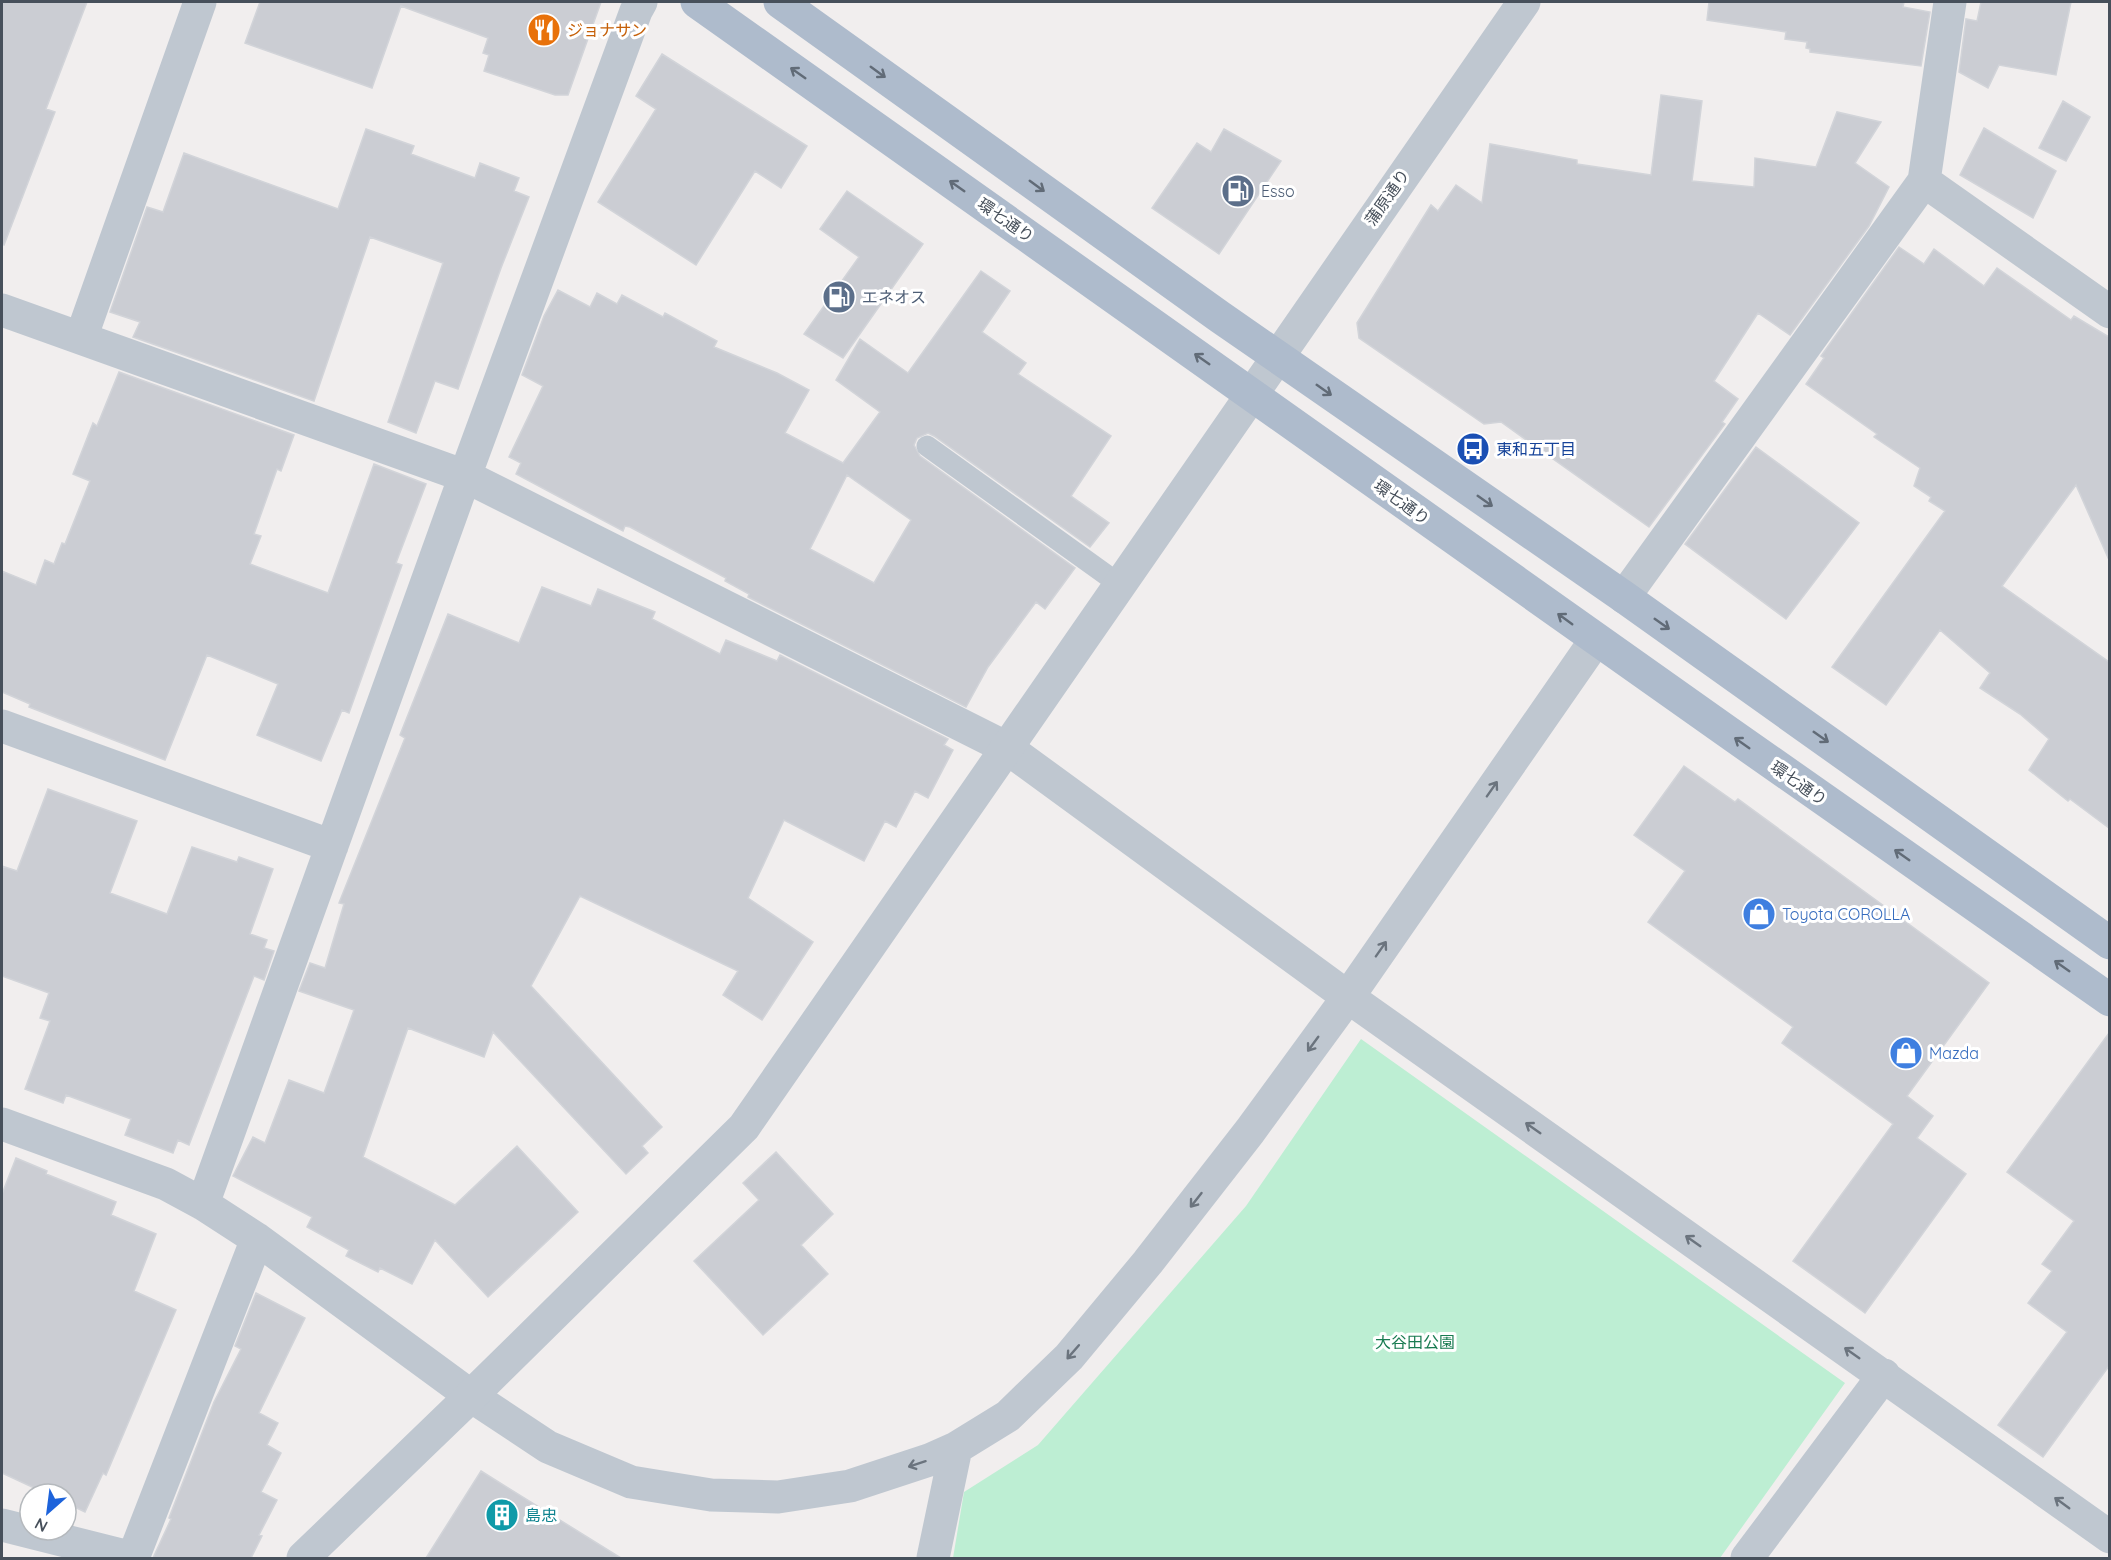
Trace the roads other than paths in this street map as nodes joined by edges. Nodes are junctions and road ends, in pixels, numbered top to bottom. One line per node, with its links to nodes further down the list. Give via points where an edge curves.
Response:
1 (200, 2): 10 (street)
2 (641, 2): 14 (street)
3 (697, 2): 12 (main road, 環七通り, one-way to 3)
4 (780, 2): 11 (main road, one-way to 11)
5 (1524, 2): 11 (street, 蒲原通り)
6 (1950, 2): 7 (street)
7 (1924, 181): 9 (street); 16 (street)
8 (2, 310): 10 (street)
9 (2109, 312)
10 (81, 338): 14 (street)
11 (1276, 356): 12 (street, 蒲原通り); 16 (main road, one-way to 16)
12 (1250, 393): 15 (street, 蒲原通り); 17 (main road, 環七通り, one-way to 12)
13 (927, 447): 15 (lane)
14 (465, 476): 19 (street); 20 (street)
15 (1119, 584): 19 (street, 蒲原通り)
16 (1624, 597): 21 (main road, one-way to 21)
17 (1595, 641): 22 (street, one-way to 17); 23 (main road, 環七通り, one-way to 17)
18 (2, 726): 20 (street)
19 (1007, 748): 22 (street); 28 (street, 蒲原通り, via 744,1127)
20 (332, 846): 25 (street)
21 (2109, 943)
22 (1348, 997): 27 (street, one-way to 22); 29 (street, one-way to 29, via 1243,1140 1069,1357 1008,1416)
23 (2109, 1000)
24 (2, 1125): 25 (street, via 166,1184)
25 (203, 1204): 26 (street)
26 (257, 1239): 28 (street); 30 (street, via 133,1558)
27 (1884, 1376): 31 (street, one-way to 27); 34 (street)
28 (471, 1396): 29 (street, one-way to 28, via 850,1486 777,1497 711,1495 631,1482 548,1447); 32 (street, 蒲原通り)
29 (956, 1448): 33 (street)
30 (2, 1526)
31 (2109, 1537)
32 (303, 1558)
33 (933, 1558)
34 (1747, 1558)

